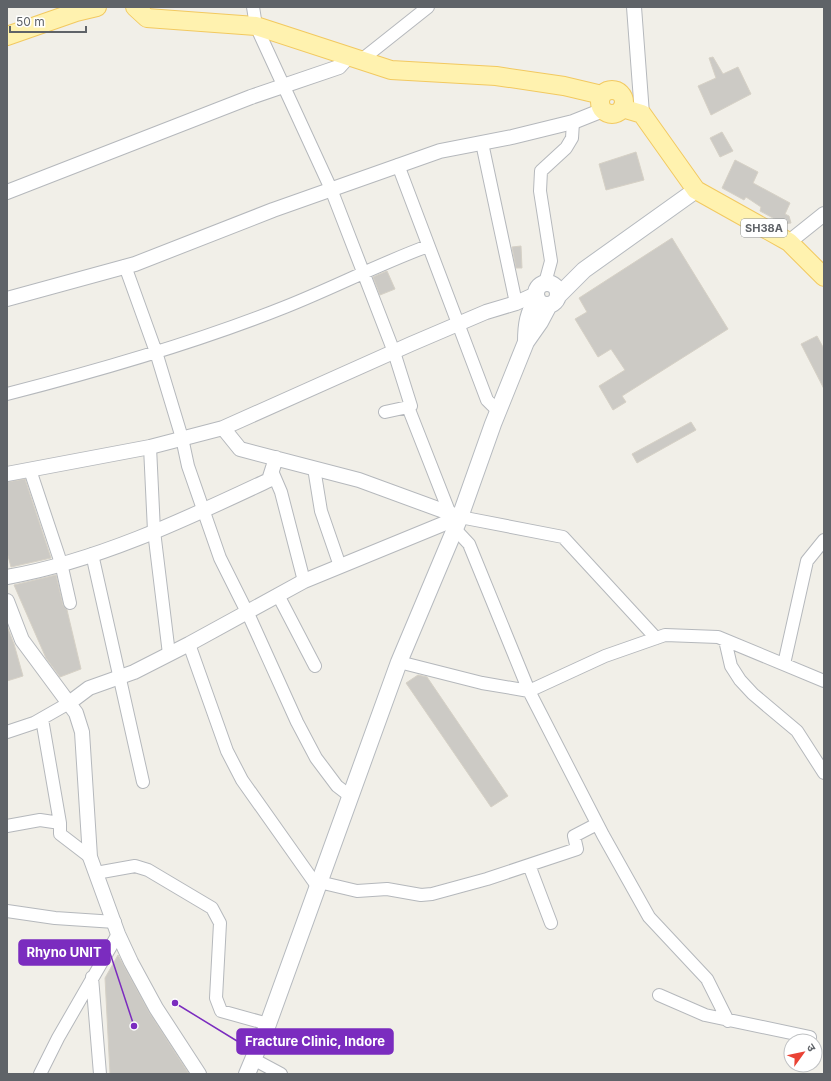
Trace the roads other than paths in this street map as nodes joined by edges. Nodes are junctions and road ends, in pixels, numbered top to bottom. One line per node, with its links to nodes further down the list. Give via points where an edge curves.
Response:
1 (97, 7): 7 (main road)
2 (135, 7): 6 (main road, via 147,18)
3 (253, 7): 6 (street)
4 (428, 7): 8 (street)
5 (634, 7): 11 (street)
6 (256, 26): 8 (main road); 9 (street)
7 (7, 36)
8 (354, 59): 9 (street, via 338,67); 10 (main road, via 391,70 496,76 564,86)
9 (283, 85): 15 (street); 17 (street)
10 (603, 103): 11 (main road, via 610,91 619,93 624,102 622,108); 12 (street)
11 (642, 114): 16 (main road)
12 (573, 122): 13 (street); 24 (street, via 572,138 566,148 541,171 540,190 551,261)
13 (482, 143): 14 (street, via 440,151); 26 (street)
14 (398, 165): 15 (street); 20 (street)
15 (331, 189): 21 (street); 22 (street)
16 (696, 190): 19 (main road, SH38A); 24 (main road, via 607,254 579,263)
17 (7, 192)
18 (824, 214): 19 (street)
19 (789, 242): 23 (main road, SH38A)
20 (428, 246): 22 (street); 27 (street)
21 (125, 266): 25 (street); 28 (street)
22 (362, 272): 28 (street, via 286,307 190,343); 29 (street)
23 (824, 277)
24 (546, 293): 26 (street); 32 (main road, via 540,322 526,342)
25 (7, 299)
26 (516, 303): 27 (street)
27 (458, 324): 29 (street); 32 (street, via 487,400)
28 (156, 352): 30 (street); 35 (street)
29 (394, 352): 31 (street); 34 (street)
30 (7, 394)
31 (411, 406)
32 (498, 411): 42 (main road)
33 (385, 412): 42 (street, via 408,407)
34 (223, 428): 35 (street); 37 (street, via 240,449)
35 (182, 438): 36 (street); 41 (street, via 188,466)
36 (150, 447): 39 (street); 43 (street)
37 (274, 465): 38 (street); 41 (street, via 269,480); 49 (street)
38 (314, 468): 42 (street, via 359,480); 47 (street, via 321,511)
39 (30, 470): 40 (street); 46 (street)
40 (7, 474)
41 (204, 511): 43 (street); 53 (street, via 220,558)
42 (455, 520): 47 (street); 54 (street, via 563,537); 58 (main road); 63 (street, via 469,544)
43 (154, 531): 45 (street); 57 (street)
44 (824, 540): 59 (street, via 807,561)
45 (92, 554): 46 (street); 61 (street)
46 (61, 563): 48 (street); 52 (street)
47 (340, 566): 49 (street)
48 (7, 576)
49 (304, 581): 50 (street)
50 (278, 595): 53 (street); 60 (street)
51 (7, 602): 64 (street, via 22,640)
52 (70, 603)
53 (247, 612): 56 (street); 69 (street, via 316,758 337,786)
54 (656, 638): 55 (street, via 665,635 718,637); 63 (street, via 605,656)
55 (725, 640): 59 (street); 67 (street, via 731,666 740,680 797,731)
56 (189, 644): 57 (street); 76 (street, via 227,751 242,780)
57 (169, 654): 61 (street)
58 (398, 662): 63 (street, via 482,683); 69 (main road)
59 (784, 664): 62 (street)
60 (315, 666)
61 (120, 677): 64 (street, via 89,688); 68 (street)
62 (824, 680)
63 (529, 691): 71 (street)
64 (69, 703): 65 (street); 73 (street, via 76,713 82,732)
65 (42, 719): 66 (street); 70 (street)
66 (7, 732)
67 (824, 773)
68 (142, 782)
69 (350, 796): 76 (main road)
70 (60, 822): 72 (street, via 40,820); 73 (street, via 60,834)
71 (597, 824): 74 (street, via 574,836 577,849); 82 (street, via 649,917 707,979)
72 (7, 826)
73 (90, 856): 75 (street)
74 (529, 865): 76 (street, via 421,896 387,889 357,891); 78 (street)
75 (96, 873): 79 (street); 83 (street, via 134,866 148,870 212,908 220,923 216,998 221,1011)
76 (318, 884): 83 (main road)
77 (7, 911): 79 (street)
78 (551, 923)
79 (116, 928): 80 (street); 88 (street, via 156,1008)
80 (92, 977): 86 (street); 87 (street)
81 (658, 995): 82 (street, via 704,1015)
82 (728, 1021): 84 (street)
83 (268, 1024): 85 (main road)
84 (790, 1033)
85 (250, 1067): 89 (street)
86 (40, 1074)
87 (100, 1074)
88 (199, 1074)
89 (281, 1074)

